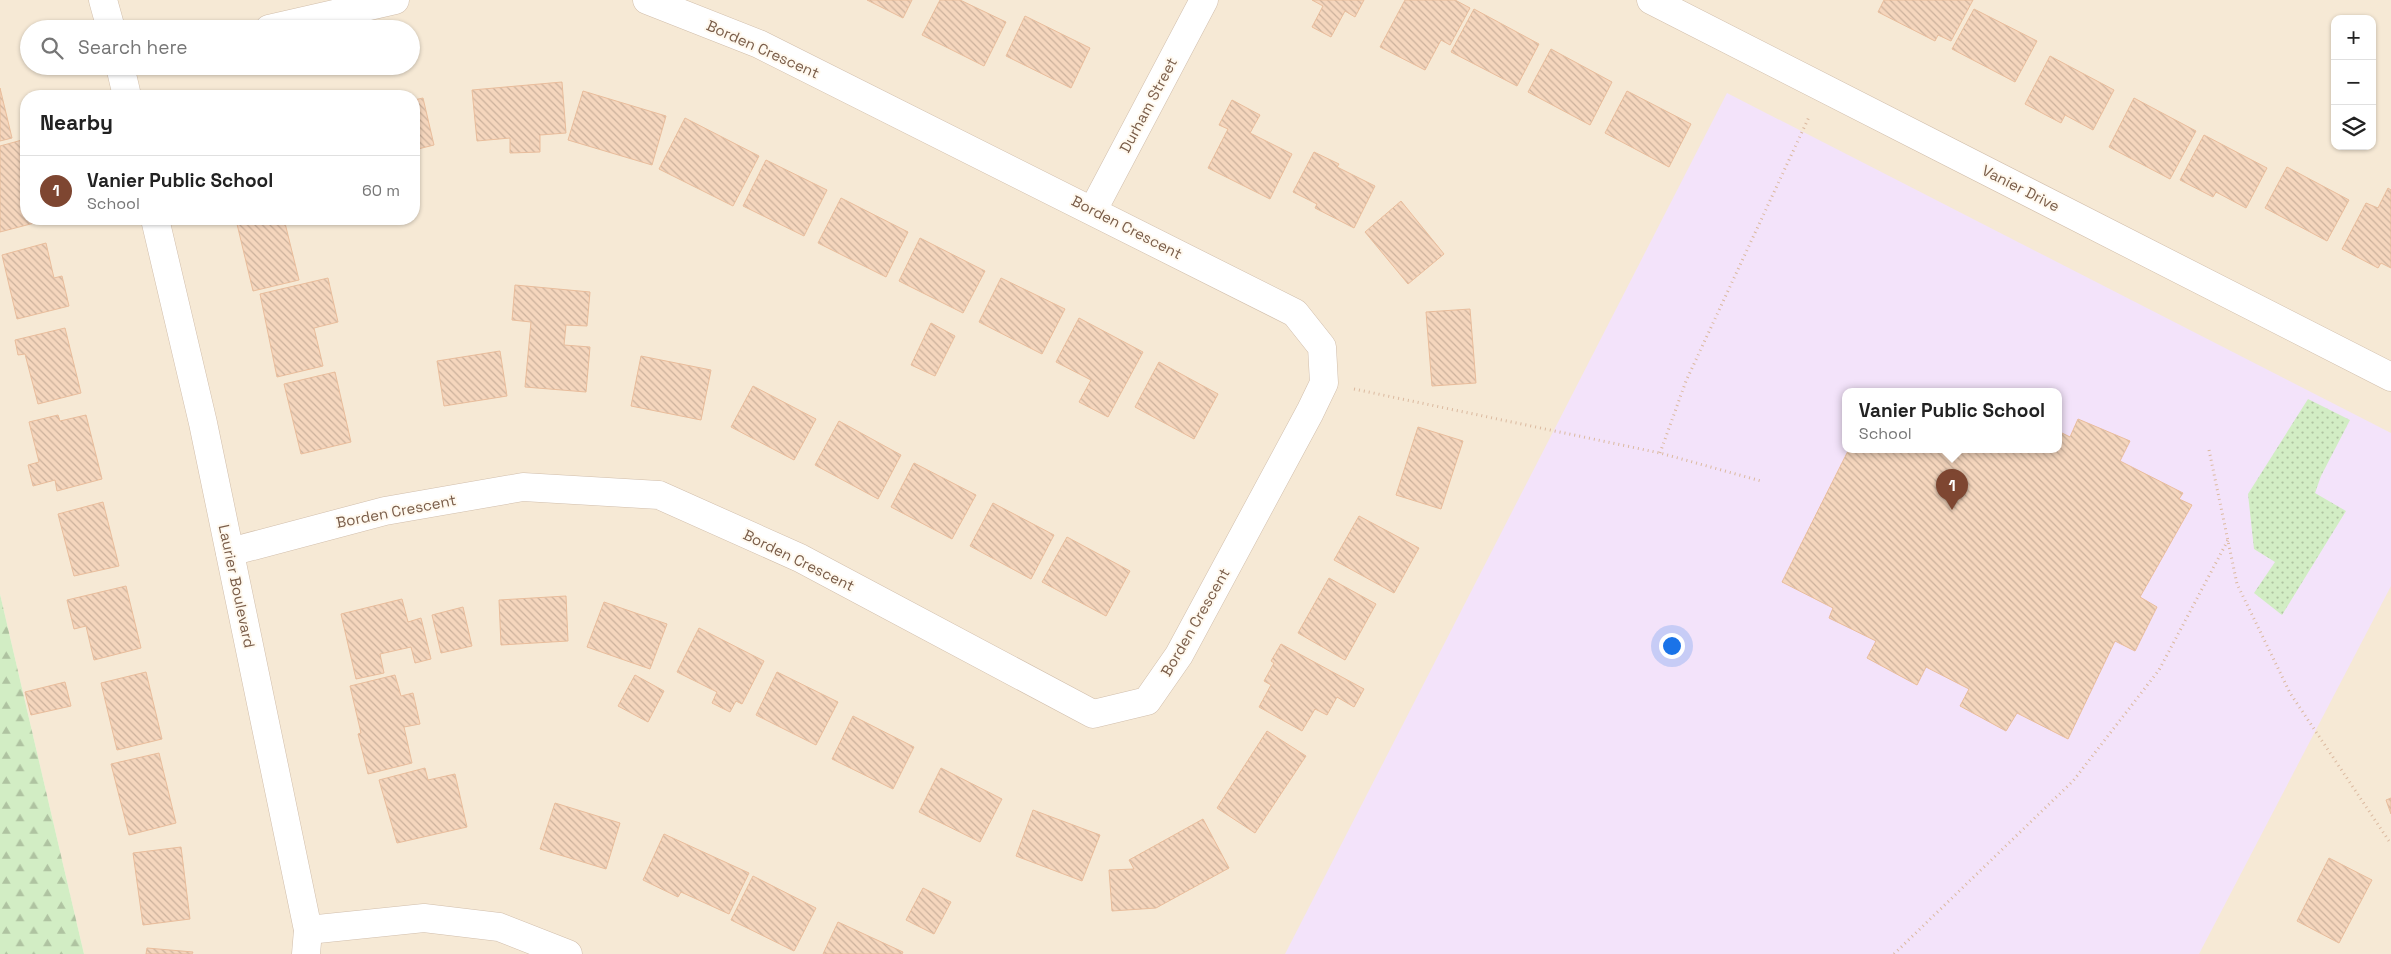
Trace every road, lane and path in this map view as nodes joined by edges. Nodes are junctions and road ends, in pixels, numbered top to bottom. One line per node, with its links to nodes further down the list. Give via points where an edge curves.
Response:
1 (103, 0): 6 (street)
2 (395, 0): 7 (street)
3 (648, 0): 11 (street, Borden Crescent, via 759,44)
4 (1204, 0): 11 (street, Durham Street)
5 (1651, 0): 9 (street, Vanier Drive)
6 (108, 20)
7 (308, 20)
8 (122, 75): 10 (street)
9 (1823, 87): 13 (street, Vanier Drive); 16 (path, via 1686,381)
10 (126, 90)
11 (1093, 210): 14 (street, Borden Crescent, via 1295,313 1322,347)
12 (156, 225): 19 (street, Laurier Boulevard)
13 (2391, 377)
14 (1324, 383): 16 (path); 19 (street, Borden Crescent, via 1179,655 1147,701 1093,714 800,558 659,495 523,487 384,511)
15 (2209, 450): 18 (path)
16 (1660, 452): 17 (path)
17 (1761, 481)
18 (2228, 540): 20 (path, via 2237,584 2290,693); 23 (path, via 2159,670 2073,781)
19 (230, 552): 21 (street, Laurier Boulevard)
20 (2391, 844)
21 (307, 942): 22 (street, via 424,918 499,927)
22 (568, 954)
23 (1894, 954)

